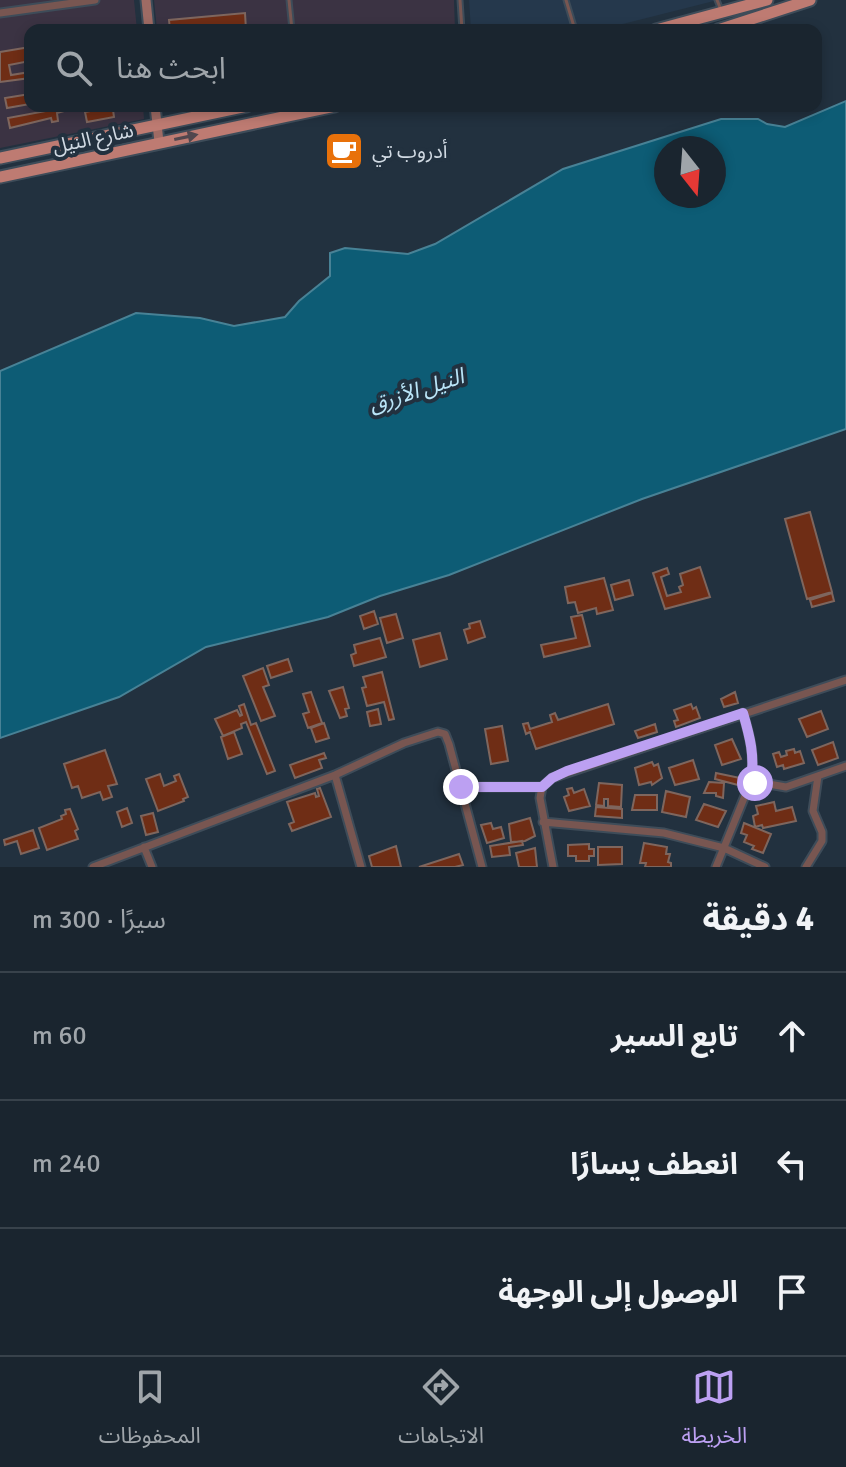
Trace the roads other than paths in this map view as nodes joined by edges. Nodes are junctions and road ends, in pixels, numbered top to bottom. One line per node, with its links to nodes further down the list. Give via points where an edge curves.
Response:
1 (95, 0): 9 (street)
2 (146, 0): 11 (street)
3 (289, 0): 12 (lane)
4 (460, 0): 13 (lane)
5 (566, 0): 14 (lane)
6 (717, 0): 10 (lane)
7 (767, 0): 10 (main road)
8 (810, 0): 16 (main road)
9 (0, 13)
10 (722, 13): 15 (main road)
11 (148, 24)
12 (291, 24)
13 (462, 24)
14 (573, 24)
15 (679, 24)
16 (736, 24)
17 (156, 112): 20 (street)
18 (219, 112): 20 (main road, شارع النيل)
19 (306, 112): 21 (main road, شارع النيل, one-way to 19)
20 (157, 125): 21 (street); 22 (main road, شارع النيل)
21 (159, 142): 23 (main road, شارع النيل)
22 (0, 158)
23 (0, 177)
24 (846, 680): 25 (street)
25 (743, 713): 29 (street, via 753,746); 31 (street, via 567,771)
26 (846, 766): 28 (street)
27 (335, 775): 30 (street, via 438,732 445,734); 33 (street); 37 (street)
28 (818, 776): 29 (street, via 786,787); 42 (street, via 813,811 822,841)
29 (751, 781): 34 (street)
30 (461, 787): 31 (street); 38 (street)
31 (542, 787): 32 (street)
32 (543, 822): 34 (street, via 664,833); 39 (street)
33 (144, 847): 35 (street); 36 (street)
34 (724, 848): 40 (street); 41 (street)
35 (93, 867)
36 (152, 867)
37 (361, 867)
38 (482, 867)
39 (553, 867)
40 (716, 867)
41 (765, 867)
42 (806, 867)

